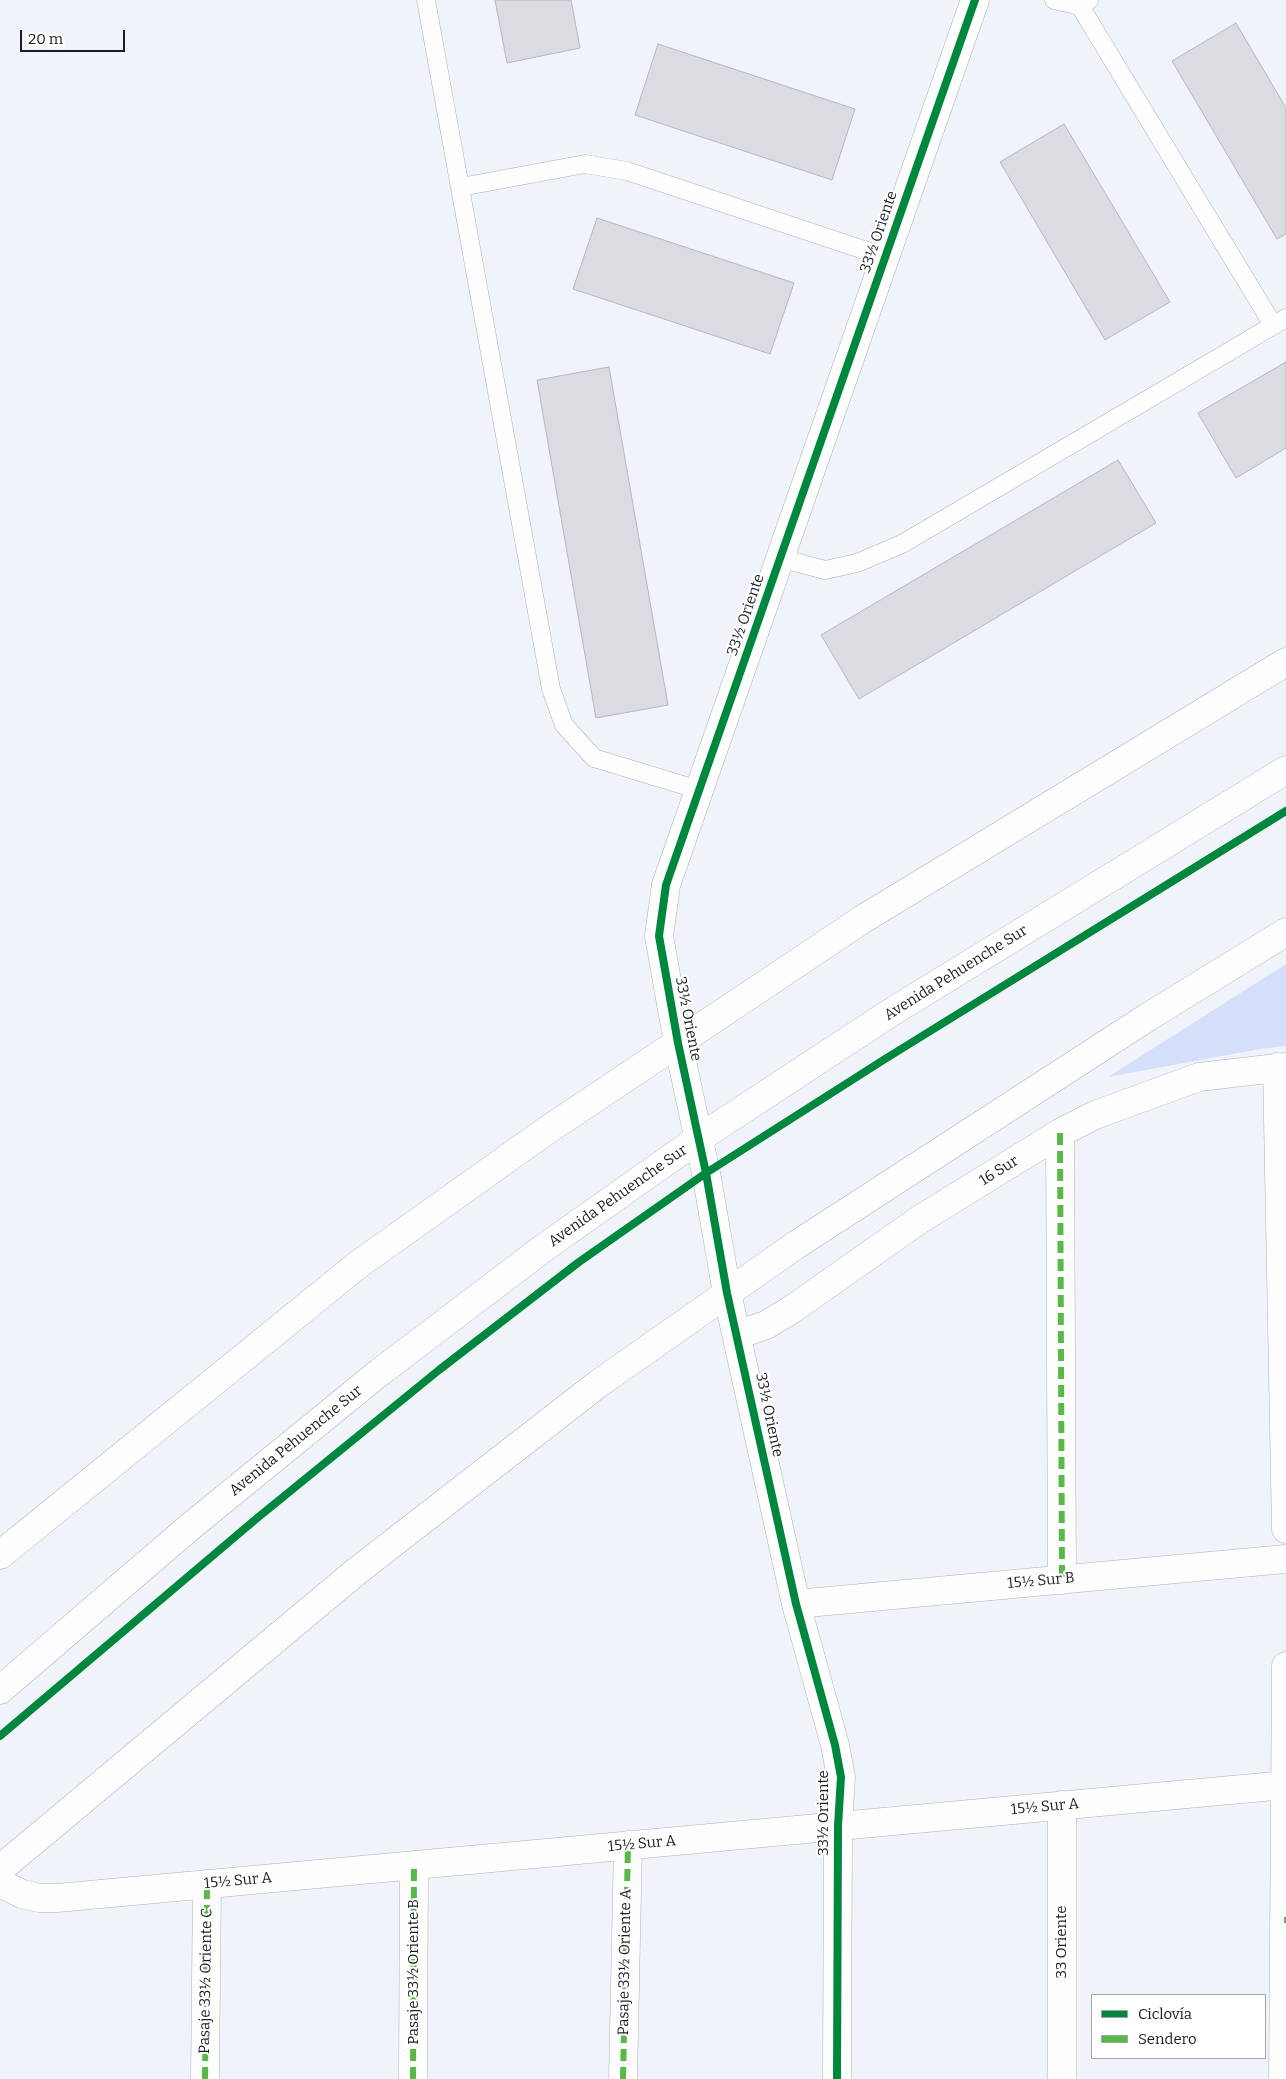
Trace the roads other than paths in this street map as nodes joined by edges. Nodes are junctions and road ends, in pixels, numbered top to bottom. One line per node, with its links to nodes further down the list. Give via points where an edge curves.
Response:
1 (426, 0): 5 (lane)
2 (975, 0): 6 (street, 33½ Oriente)
3 (1054, 0): 4 (lane)
4 (1085, 3): 7 (lane)
5 (461, 187): 6 (lane, via 585,164 627,171); 11 (lane, via 551,689 564,725 594,758)
6 (885, 257): 8 (street, 33½ Oriente)
7 (1280, 322): 8 (lane, via 902,544 857,563 825,570)
8 (780, 558): 11 (street, 33½ Oriente)
9 (1286, 662): 13 (street, via 863,918)
10 (1286, 770): 16 (street, Avenida Pehuenche Sur, via 890,1013)
11 (699, 790): 13 (street, 33½ Oriente, via 666,885 659,936)
12 (1286, 932): 17 (street, via 796,1245)
13 (678, 1043): 16 (street, 33½ Oriente); 20 (street, via 546,1131 359,1264)
14 (1281, 1067): 15 (street, 16 Sur, via 1199,1077 1095,1115); 19 (street)
15 (1060, 1133): 18 (street, 16 Sur, via 919,1220 791,1310 766,1325); 22 (street)
16 (698, 1139): 17 (street, 33½ Oriente); 25 (street, Avenida Pehuenche Sur, via 545,1247 380,1372 191,1526)
17 (727, 1294): 18 (street, 33½ Oriente); 31 (street, via 598,1384 357,1572)
18 (737, 1335): 23 (street, 33½ Oriente)
19 (1286, 1529)
20 (0, 1556)
21 (1286, 1559): 22 (street, 15½ Sur B)
22 (1062, 1580): 23 (street, 15½ Sur B)
23 (796, 1604): 28 (street, 33½ Oriente, via 835,1745 840,1777)
24 (1286, 1666): 26 (street)
25 (0, 1690)
26 (1285, 1785): 27 (street, 15½ Sur A); 34 (street)
27 (1062, 1805): 28 (street, 15½ Sur A); 39 (street, 33 Oriente)
28 (838, 1826): 29 (street, 15½ Sur A); 38 (street, 33½ Oriente)
29 (628, 1845): 30 (street, 15½ Sur A); 37 (street, Pasaje 33½ Oriente A)
30 (414, 1865): 33 (street, 15½ Sur A); 36 (street, Pasaje 33½ Oriente B)
31 (0, 1870)
32 (0, 1883): 33 (street, 15½ Sur A, via 22,1894 48,1898)
33 (207, 1884): 35 (street, Pasaje 33½ Oriente C)
34 (1285, 1920): 40 (street)
35 (205, 2079)
36 (413, 2079)
37 (623, 2079)
38 (837, 2079)
39 (1062, 2079)
40 (1283, 2079)

